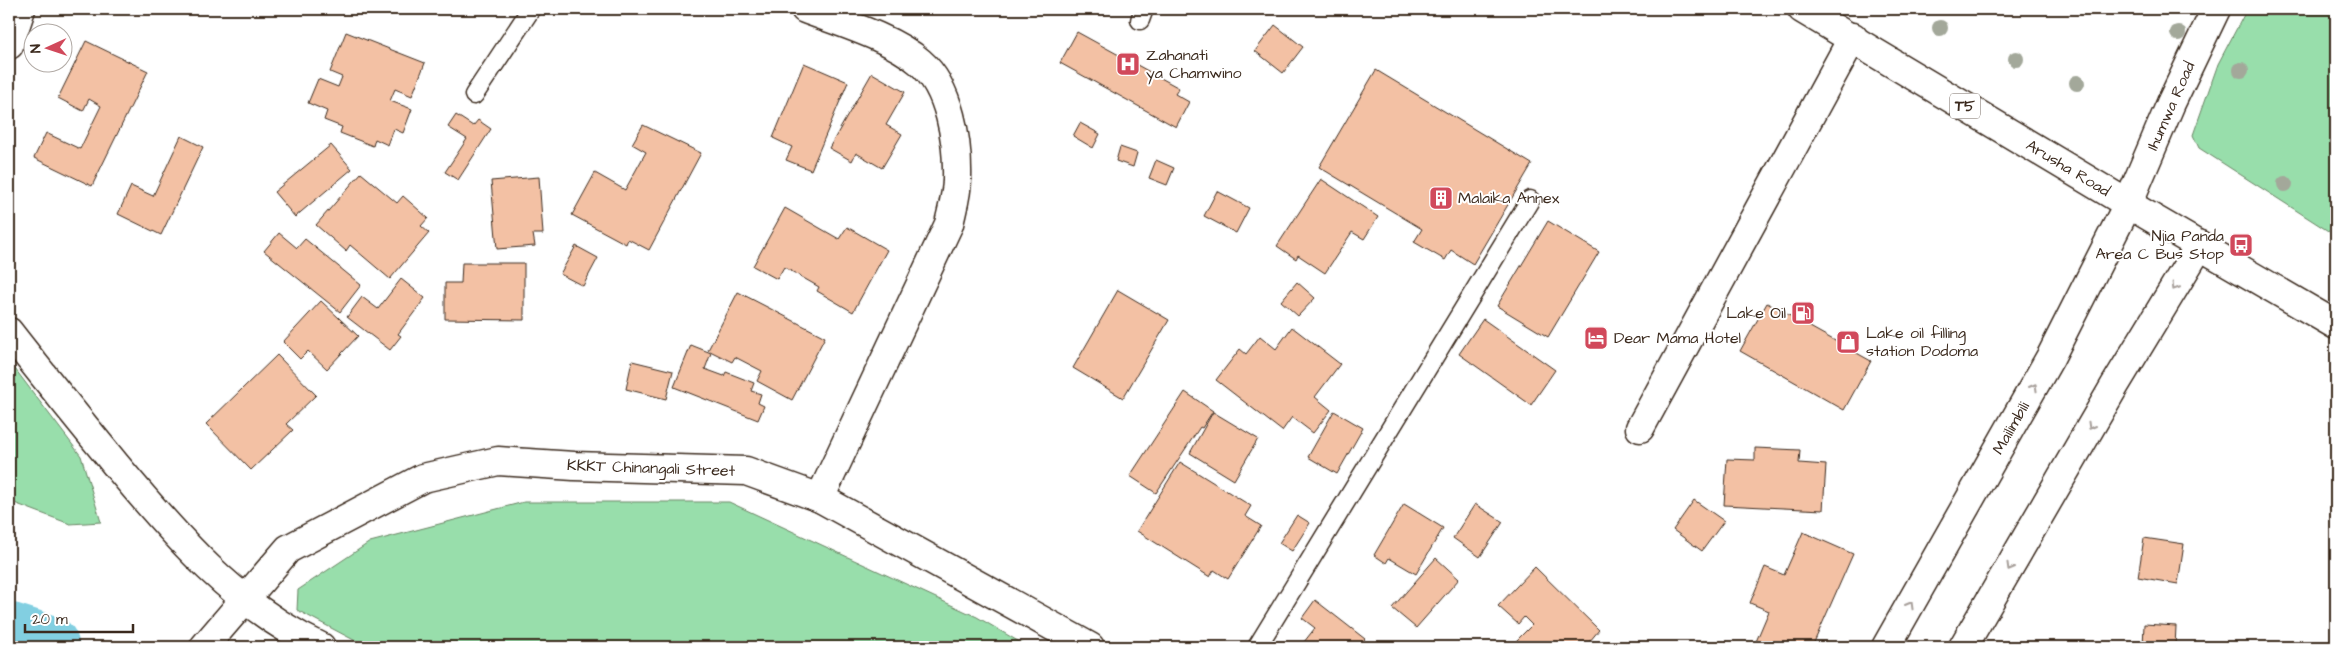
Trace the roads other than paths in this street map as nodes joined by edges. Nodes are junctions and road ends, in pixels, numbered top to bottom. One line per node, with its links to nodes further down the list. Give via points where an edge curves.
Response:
1 (21, 9): 7 (main road)
2 (531, 9): 8 (lane)
3 (805, 9): 15 (main road, via 902,49 934,76 947,107 956,149 958,181 949,224)
4 (1802, 9): 6 (main road, Arusha Road / T5)
5 (2216, 9): 10 (main road, Ihumwa Road, via 2171,102)
6 (1853, 38): 10 (main road, Arusha Road / T5); 14 (main road)
7 (9, 45)
8 (474, 95)
9 (1530, 200): 20 (lane)
10 (2128, 204): 11 (main road, Arusha Road / T5); 21 (main road, Mailimbili, one-way to 10, via 2051,356)
11 (2200, 245): 12 (main road, Arusha Road / T5); 22 (main road, one-way to 22)
12 (2336, 325)
13 (9, 332): 16 (main road, via 168,528)
14 (1640, 428)
15 (820, 498): 16 (main road, KKKT Chinangali Street, via 746,471 574,466 498,460 423,478 288,549); 19 (main road, KKKT Chinangali Street)
16 (244, 601): 17 (main road, KKKT Chinangali Street); 18 (main road, via 294,635)
17 (204, 647)
18 (321, 647)
19 (1090, 647)
20 (1257, 647)
21 (1886, 647)
22 (1963, 647)

